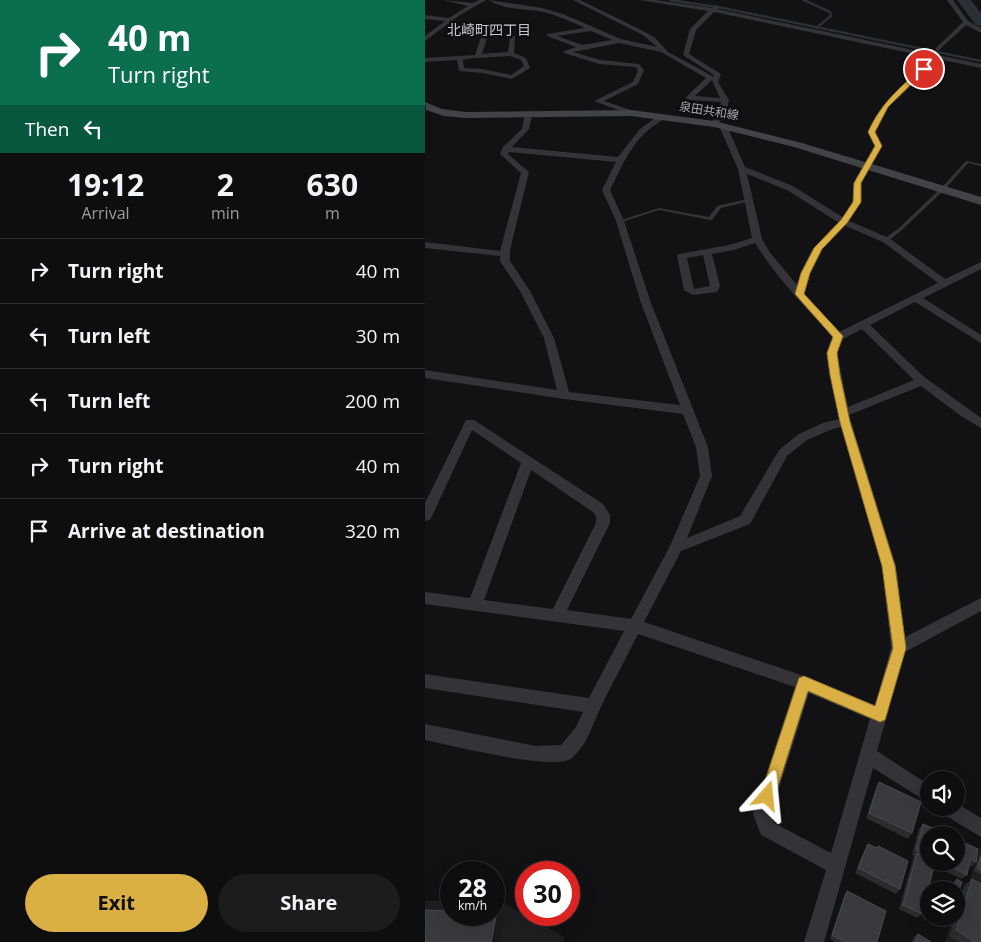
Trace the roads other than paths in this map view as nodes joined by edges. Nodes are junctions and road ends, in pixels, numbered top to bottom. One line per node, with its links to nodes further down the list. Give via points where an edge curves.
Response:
1 (446, 0): 8 (street)
2 (483, 0): 8 (street)
3 (492, 0): 13 (street, via 561,15)
4 (576, 0): 19 (street, via 645,34)
5 (643, 0): 9 (street)
6 (686, 0): 9 (street)
7 (950, 0): 12 (street)
8 (472, 5): 11 (street)
9 (717, 7): 18 (street); 23 (street); 27 (street, via 693,29 686,55 718,74)
10 (425, 17): 11 (street)
11 (450, 20): 15 (street)
12 (967, 22): 14 (street); 18 (street)
13 (592, 28): 16 (street); 17 (street, via 549,35)
14 (981, 31)
15 (425, 39)
16 (619, 41): 17 (street); 19 (street)
17 (582, 47): 30 (street, via 566,52 599,62 637,65 641,70 636,83 598,101)
18 (938, 49): 20 (street)
19 (663, 50): 27 (street)
20 (955, 53)
21 (511, 54): 22 (street); 22 (street, via 513,37 494,32 485,33); 24 (street, via 524,59 527,67 512,77 461,70)
22 (478, 57): 24 (street)
23 (936, 57): 26 (street); 36 (lane, via 879,115 872,132 878,146)
24 (460, 58): 25 (street)
25 (425, 60)
26 (981, 66)
27 (713, 78): 28 (street); 28 (street, via 689,98)
28 (725, 100): 33 (street)
29 (425, 104): 31 (main road, 泉田共和線, via 440,112 465,116)
30 (631, 113): 31 (main road, 泉田共和線); 32 (main road, 泉田共和線)
31 (528, 116): 34 (street, via 522,136)
32 (661, 118): 33 (main road, 泉田共和線); 35 (street, via 632,143)
33 (719, 125): 36 (main road, 泉田共和線); 38 (street)
34 (506, 149): 35 (street); 48 (street, via 504,154 525,172)
35 (620, 160): 42 (street, via 605,190)
36 (868, 165): 39 (main road, 泉田共和線); 43 (lane, via 858,183 857,202)
37 (981, 166): 39 (lane, via 967,162)
38 (742, 169): 40 (street); 43 (street, via 790,188)
39 (944, 190): 41 (main road, 泉田共和線); 45 (lane)
40 (748, 200): 42 (lane, via 719,207 710,219 659,209); 44 (street)
41 (981, 201)
42 (620, 221): 59 (street, via 646,303)
43 (844, 222): 45 (street); 51 (lane, via 818,248)
44 (757, 239): 47 (street); 51 (street)
45 (887, 240): 50 (street)
46 (425, 245): 48 (street)
47 (707, 253): 47 (street, via 681,256 689,290 693,292 713,290 715,286)
48 (505, 254): 58 (street, via 505,261 549,338)
49 (981, 265): 50 (street)
50 (944, 283): 52 (street)
51 (799, 294): 54 (street)
52 (915, 298): 53 (street); 55 (street)
53 (864, 325): 54 (street); 57 (street)
54 (838, 336): 60 (street, via 832,353)
55 (981, 340)
56 (425, 374): 58 (street)
57 (922, 381): 60 (street); 61 (street, via 956,409)
58 (564, 395): 59 (street)
59 (687, 410): 64 (street, via 702,447 706,476)
60 (844, 418): 64 (street, via 803,437 783,453 745,520); 70 (street, via 889,566)
61 (981, 424)
62 (528, 462): 63 (street, via 470,423); 66 (street); 68 (street, via 603,514 603,523)
63 (425, 516)
64 (676, 547): 69 (street)
65 (425, 598): 66 (street)
66 (475, 604): 68 (street)
67 (981, 604): 70 (street)
68 (557, 616): 69 (street)
69 (635, 626): 72 (street); 73 (street)
70 (899, 648): 74 (street)
71 (425, 681): 73 (street)
72 (804, 683): 74 (street); 80 (street, via 761,814 767,829)
73 (593, 706): 75 (street, via 583,733 565,753 535,754)
74 (880, 715): 76 (street)
75 (425, 732)
76 (868, 755): 77 (street); 80 (street)
77 (920, 788)
78 (962, 816): 79 (street)
79 (981, 828)
80 (836, 866): 81 (street)
81 (814, 942)

